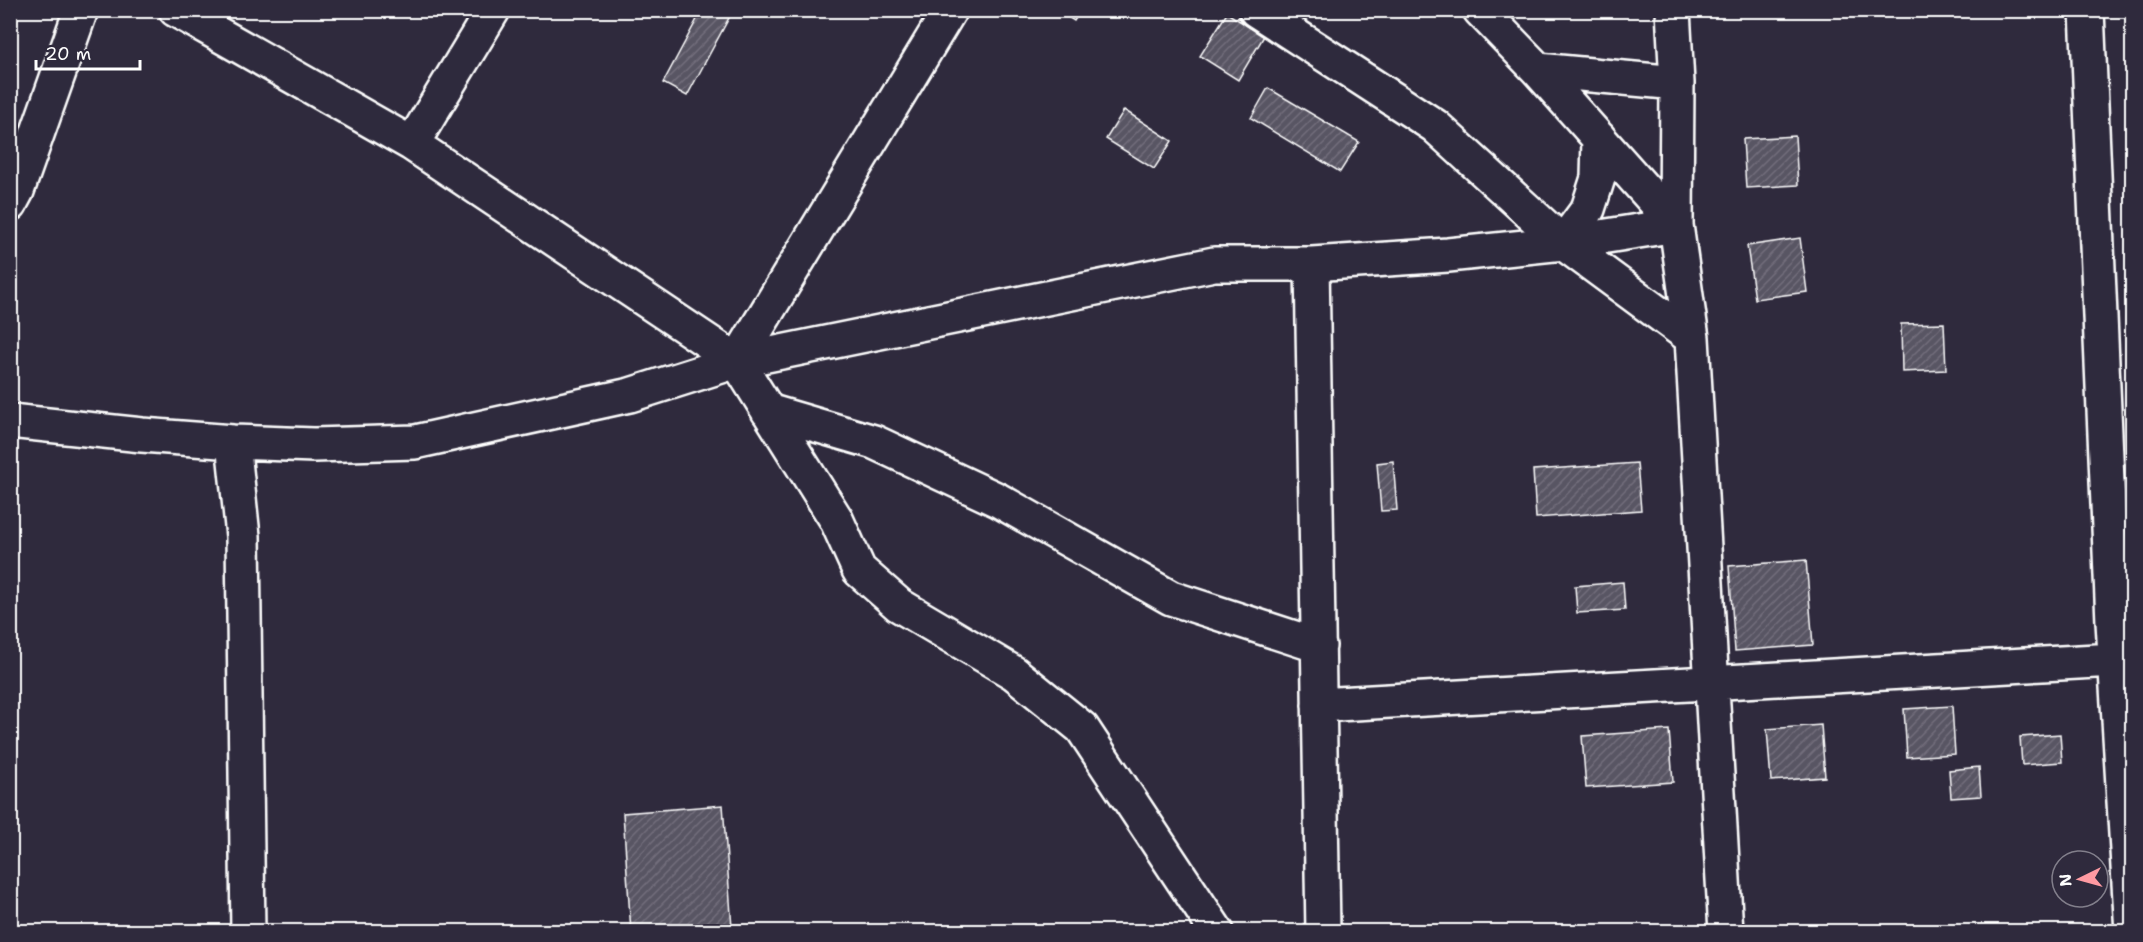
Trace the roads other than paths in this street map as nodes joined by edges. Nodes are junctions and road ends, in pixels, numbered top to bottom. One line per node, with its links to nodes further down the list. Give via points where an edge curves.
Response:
1 (81, 10): 13 (street)
2 (176, 10): 12 (street)
3 (493, 10): 12 (street)
4 (950, 10): 18 (street)
5 (1256, 10): 15 (street, via 1435,126)
6 (1480, 10): 9 (street)
7 (1673, 10): 10 (street)
8 (2087, 10): 23 (street)
9 (1538, 70): 10 (street); 11 (street)
10 (1677, 83): 14 (street)
11 (1599, 138): 14 (street); 15 (street, via 1598,178 1588,209)
12 (412, 144): 18 (street)
13 (10, 204)
14 (1677, 225): 15 (street); 17 (street)
15 (1563, 243): 16 (street); 17 (street)
16 (1312, 264): 18 (street, via 1214,264); 22 (street)
17 (1692, 338): 24 (street)
18 (737, 361): 19 (street); 21 (street, via 630,395 415,442)
19 (768, 411): 22 (street, via 874,442 998,500 1171,598); 27 (street, via 836,519 859,570 899,605 1014,673 1082,728)
20 (10, 421): 21 (street)
21 (233, 442): 26 (street, via 243,536)
22 (1319, 646): 25 (street)
23 (2124, 659): 24 (street); 30 (street)
24 (1712, 683): 25 (street); 29 (street)
25 (1319, 705): 28 (street)
26 (248, 932)
27 (1217, 932)
28 (1323, 932)
29 (1726, 932)
30 (2132, 932)

